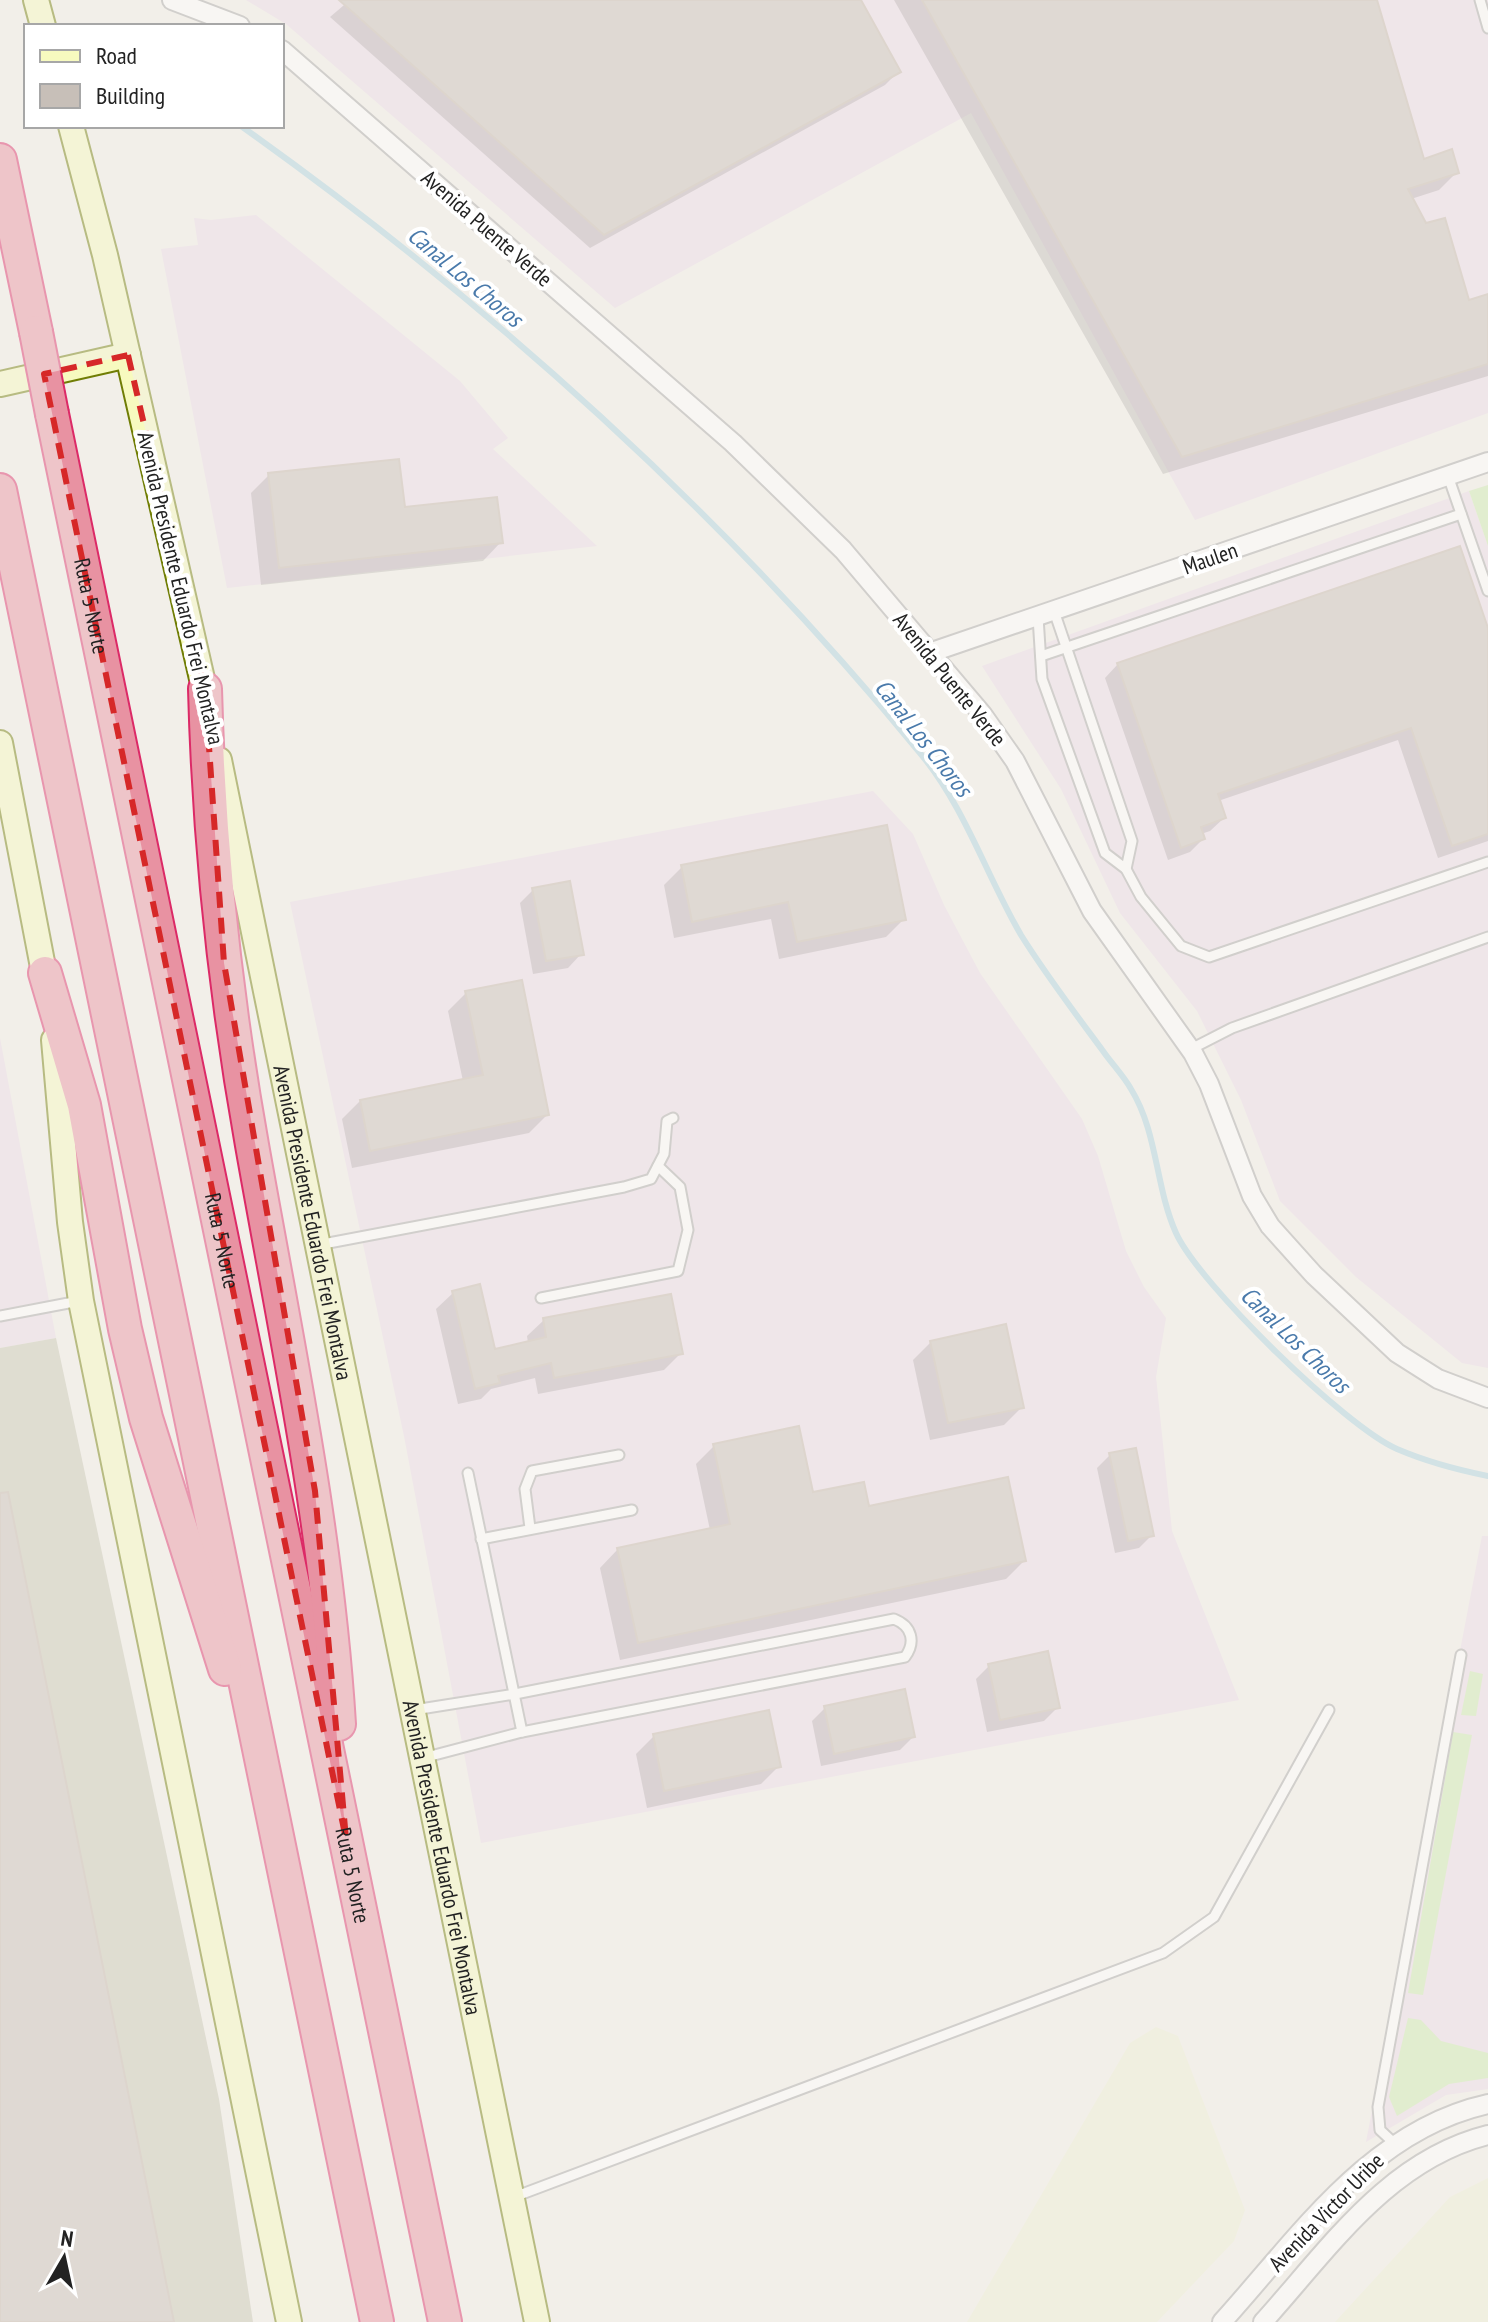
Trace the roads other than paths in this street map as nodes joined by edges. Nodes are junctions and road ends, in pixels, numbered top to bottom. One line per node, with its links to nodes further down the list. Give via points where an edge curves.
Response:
1 (36, 0): 4 (main road)
2 (172, 0): 5 (street)
3 (1480, 0): 6 (lane)
4 (42, 24)
5 (235, 24)
6 (1488, 28)
7 (284, 52): 19 (street, Avenida Puente Verde, via 745,454 843,550)
8 (71, 128): 10 (main road, Avenida Presidente Eduardo Frei Montalva)
9 (0, 160): 47 (highway, Ruta 5 Norte, bridge)
10 (128, 355): 11 (main road); 21 (main road, Avenida Presidente Eduardo Frei Montalva)
11 (0, 384)
12 (1488, 462): 13 (street, Maulen)
13 (1448, 476): 15 (lane); 17 (street, Maulen)
14 (0, 490): 46 (highway)
15 (1461, 514): 16 (lane); 18 (lane)
16 (1488, 591)
17 (1046, 614): 18 (lane); 19 (street, Maulen); 20 (lane)
18 (1067, 650): 20 (lane); 24 (lane, via 1132,841)
19 (932, 652): 27 (street, Avenida Puente Verde, via 1015,761 1092,911)
20 (1041, 656): 24 (lane, via 1042,679 1105,853)
21 (205, 689): 30 (main road, Avenida Presidente Eduardo Frei Montalva); 47 (highway, via 211,836 224,963 315,1491 333,1644)
22 (0, 743): 26 (main road)
23 (1488, 862): 24 (lane, via 1209,957 1181,946 1141,897)
24 (1126, 869)
25 (1488, 937): 27 (lane, via 1232,1028)
26 (45, 973): 32 (main road); 46 (highway, via 84,1105 146,1418 202,1601)
27 (1191, 1049): 34 (street, Avenida Puente Verde, via 1252,1196 1281,1241 1397,1353 1438,1379)
28 (673, 1118): 29 (lane, via 667,1121)
29 (658, 1166): 30 (lane, via 651,1179 624,1187); 31 (lane, via 680,1187 688,1230 678,1271)
30 (317, 1245): 42 (main road, Avenida Presidente Eduardo Frei Montalva)
31 (541, 1298)
32 (81, 1301): 33 (lane); 53 (main road)
33 (0, 1316)
34 (1488, 1398)
35 (619, 1455): 38 (lane, via 532,1471 525,1489)
36 (468, 1473): 39 (lane)
37 (632, 1510): 38 (lane)
38 (530, 1528): 39 (lane)
39 (481, 1539): 41 (lane)
40 (1461, 1655): 50 (lane, via 1378,2107 1380,2130)
41 (515, 1694): 42 (lane); 44 (lane); 44 (lane, via 894,1619 911,1636 905,1657)
42 (411, 1710): 45 (main road, Avenida Presidente Eduardo Frei Montalva)
43 (1329, 1710): 51 (lane, via 1214,1917 1163,1953)
44 (522, 1732): 45 (lane)
45 (422, 1759): 51 (main road, Avenida Presidente Eduardo Frei Montalva)
46 (263, 1769): 52 (highway)
47 (346, 1839): 54 (highway, Ruta 5 Norte)
48 (1488, 2104): 50 (street, Avenida Victor Uribe, via 1431,2122)
49 (1488, 2135): 57 (street, Avenida Victor Uribe, via 1444,2149 1396,2179)
50 (1394, 2143): 56 (street, Avenida Victor Uribe, via 1343,2189)
51 (511, 2198): 55 (main road, Avenida Presidente Eduardo Frei Montalva)
52 (376, 2317)
53 (289, 2322)
54 (445, 2322)
55 (537, 2322)
56 (1222, 2322)
57 (1263, 2322)

